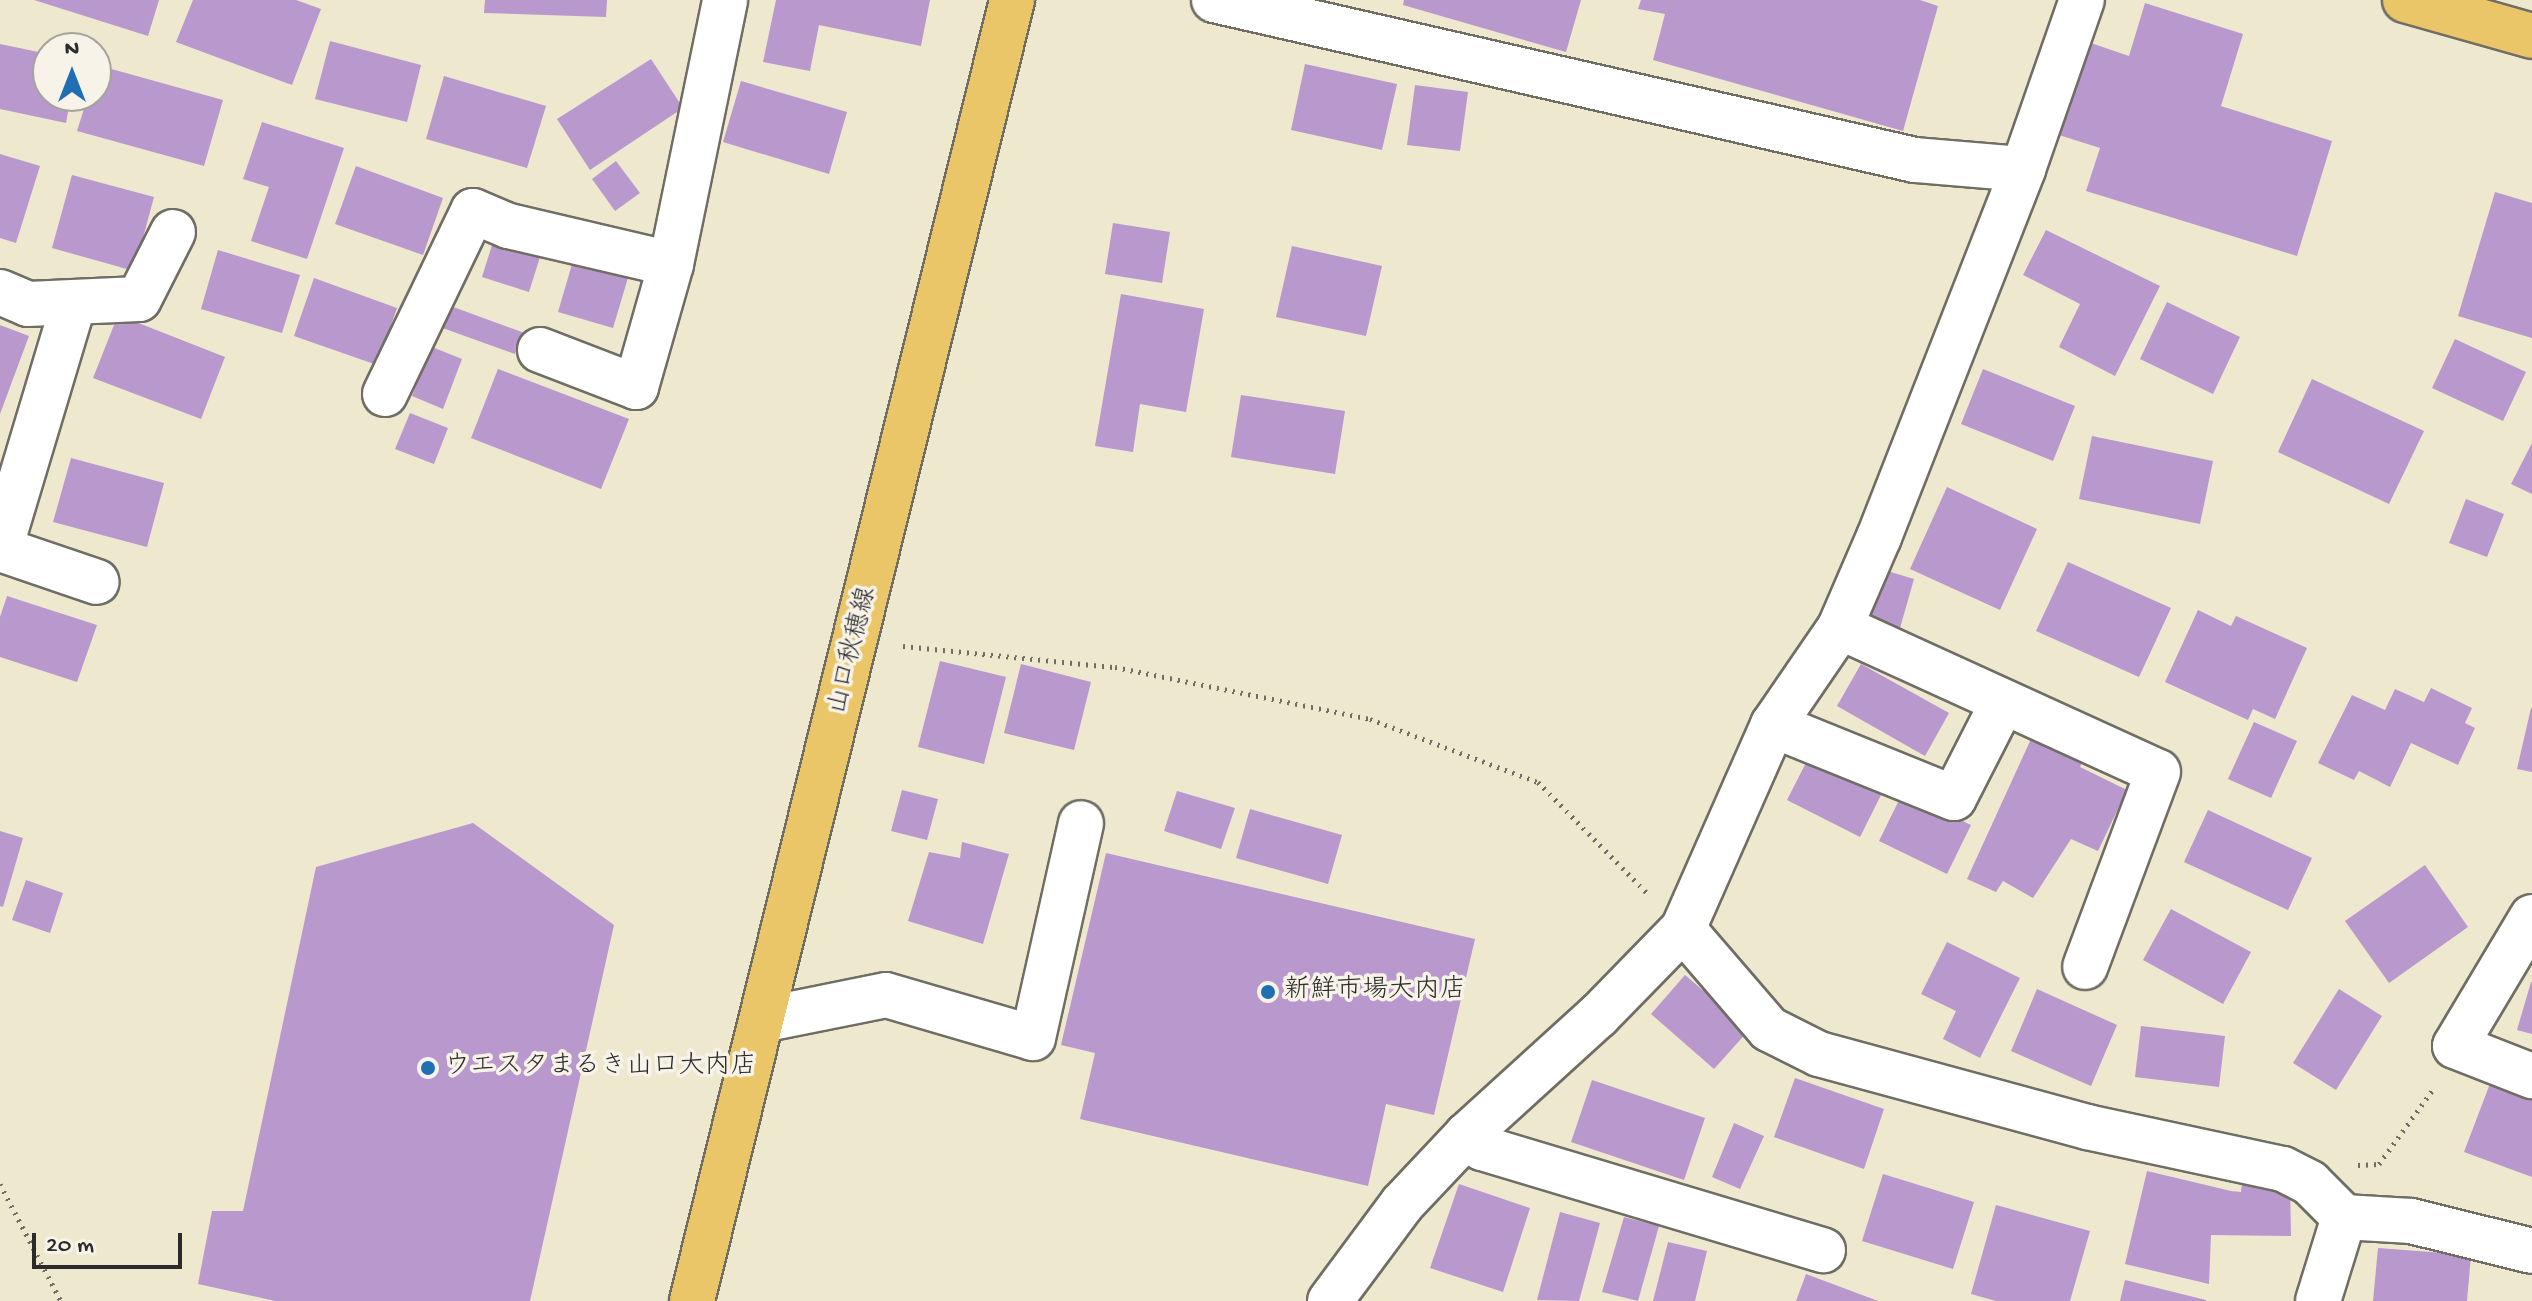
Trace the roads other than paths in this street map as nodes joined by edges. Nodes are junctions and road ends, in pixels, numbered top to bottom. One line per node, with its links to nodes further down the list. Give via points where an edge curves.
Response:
1 (725, 0): 9 (street)
2 (1012, 0): 23 (main road, 山口秋穂線)
3 (1214, 0): 7 (street, via 1915,160)
4 (2082, 0): 7 (street)
5 (2405, 0): 6 (main road)
6 (2532, 36)
7 (2023, 169): 16 (street)
8 (173, 232): 11 (street, via 139,299)
9 (671, 264): 12 (street, via 636,387); 13 (street, via 509,226 473,211)
10 (0, 292): 11 (street, via 28,304)
11 (73, 305): 14 (street)
12 (540, 350)
13 (385, 394)
14 (0, 549): 15 (street)
15 (97, 582)
16 (1840, 627): 17 (street); 18 (street)
17 (2003, 702): 18 (street, via 1954,798); 22 (street, via 2158,772)
18 (1773, 725): 21 (street)
19 (1081, 823): 23 (street, via 1033,1038 886,995)
20 (2532, 917): 24 (street, via 2455,1046)
21 (1683, 929): 25 (street, via 1598,1016); 26 (street, via 1769,1029 1819,1054 2087,1127 2283,1169 2310,1183)
22 (2085, 967)
23 (762, 1020): 30 (main road, 山口秋穂線)
24 (2532, 1076)
25 (1467, 1135): 27 (street, via 1482,1148); 29 (street, via 1402,1204)
26 (2344, 1217): 28 (street, via 2411,1221); 31 (street)
27 (1823, 1250)
28 (2532, 1251)
29 (1348, 1295)
30 (692, 1301)
31 (2318, 1301)

